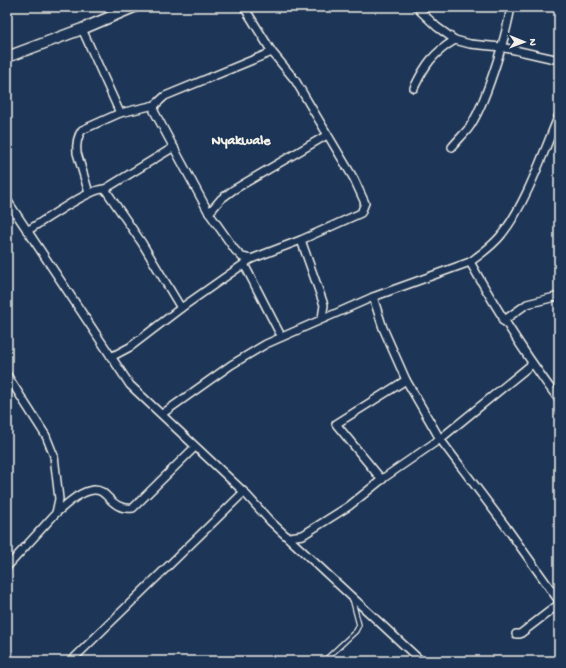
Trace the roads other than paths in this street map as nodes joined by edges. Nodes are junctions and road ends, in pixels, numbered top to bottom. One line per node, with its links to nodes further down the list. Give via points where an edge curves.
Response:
1 (134, 7): 5 (street)
2 (244, 7): 8 (street)
3 (416, 7): 6 (street)
4 (511, 7): 7 (street)
5 (82, 29): 9 (street); 13 (street)
6 (455, 40): 7 (street); 11 (street, via 429,60)
7 (501, 47): 10 (street); 17 (street, via 481,104 468,129)
8 (272, 52): 12 (street, via 165,96); 15 (street, via 294,80)
9 (7, 57)
10 (559, 60)
11 (414, 88)
12 (155, 105): 13 (street); 16 (street, via 156,118)
13 (120, 113): 19 (street, via 82,130 79,134 77,153)
14 (559, 115): 25 (street, via 514,217 502,235)
15 (327, 135): 21 (street, via 233,190); 23 (street, via 365,203 361,213)
16 (174, 147): 18 (street); 21 (street)
17 (452, 148)
18 (105, 189): 19 (street, via 100,188); 30 (street, via 142,243)
19 (89, 193): 22 (street)
20 (7, 200): 22 (street)
21 (209, 213): 24 (street, via 235,250 242,257)
22 (27, 230): 35 (street)
23 (301, 240): 24 (street); 29 (street)
24 (251, 259): 26 (street)
25 (470, 262): 28 (street); 33 (street)
26 (244, 264): 30 (street); 34 (street)
27 (559, 296): 33 (street, via 527,304)
28 (373, 298): 31 (street); 38 (street, via 382,328)
29 (324, 305): 31 (street); 32 (street)
30 (181, 308): 35 (street, via 130,347)
31 (337, 312): 32 (street)
32 (322, 318): 40 (street, via 266,344 231,365)
33 (503, 321): 36 (street)
34 (280, 332)
35 (111, 357): 40 (street, via 130,385)
36 (532, 364): 39 (street); 41 (street)
37 (7, 375): 45 (street, via 46,436 54,456 59,490)
38 (406, 380): 41 (street); 43 (street, via 336,424)
39 (559, 400)
40 (162, 414): 42 (street)
41 (440, 439): 43 (street); 49 (street)
42 (195, 447): 44 (street); 45 (street, via 133,508 118,507 95,490 75,498)
43 (382, 480): 46 (street, via 314,529 296,537)
44 (244, 492): 46 (street, via 270,521); 51 (street)
45 (56, 513): 47 (street)
46 (289, 537): 48 (street)
47 (7, 568)
48 (352, 597): 52 (lane, via 359,625 356,631); 53 (street)
49 (559, 602): 50 (street, via 520,634)
50 (516, 634)
51 (71, 661)
52 (324, 661)
53 (421, 661)

